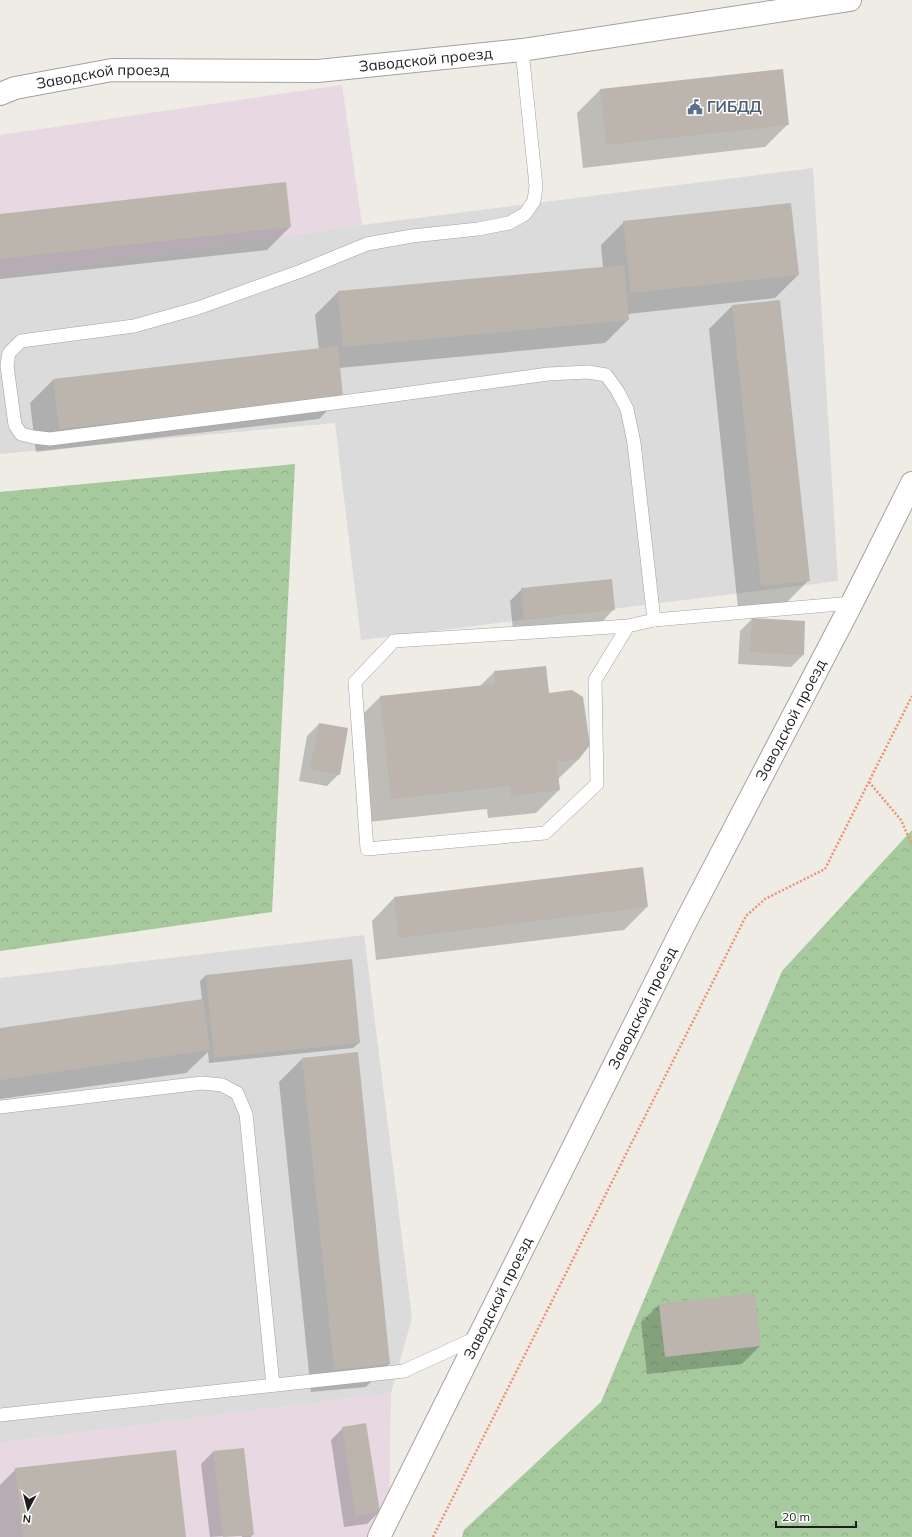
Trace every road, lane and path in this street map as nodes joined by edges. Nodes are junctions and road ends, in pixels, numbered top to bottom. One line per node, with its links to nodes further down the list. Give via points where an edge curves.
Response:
1 (850, 0): 2 (street, Заводской проезд)
2 (522, 50): 3 (street, Заводской проезд, via 318,71 112,70 15,88); 6 (lane, via 536,186 534,201 525,214 509,223 367,244 212,303 134,326 21,342 9,353 7,366 15,425 21,434 50,439 548,374 588,372 606,375 627,409 634,443)
3 (0, 94)
4 (912, 483): 5 (street, Заводской проезд)
5 (852, 603): 6 (lane); 12 (street, Заводской проезд, via 679,934)
6 (654, 620): 7 (lane)
7 (628, 626): 7 (lane, via 394,641 355,682 367,849 545,833 597,784 595,680)
8 (912, 696): 9 (path)
9 (869, 782): 10 (path, via 901,820); 16 (path, via 825,869 765,899 746,916)
10 (912, 844)
11 (0, 1107): 13 (lane, via 202,1083 222,1085 237,1093 246,1114)
12 (478, 1337): 13 (lane, via 404,1370); 15 (street, Заводской проезд)
13 (273, 1385): 14 (lane)
14 (0, 1415)
15 (380, 1537)
16 (433, 1537)

